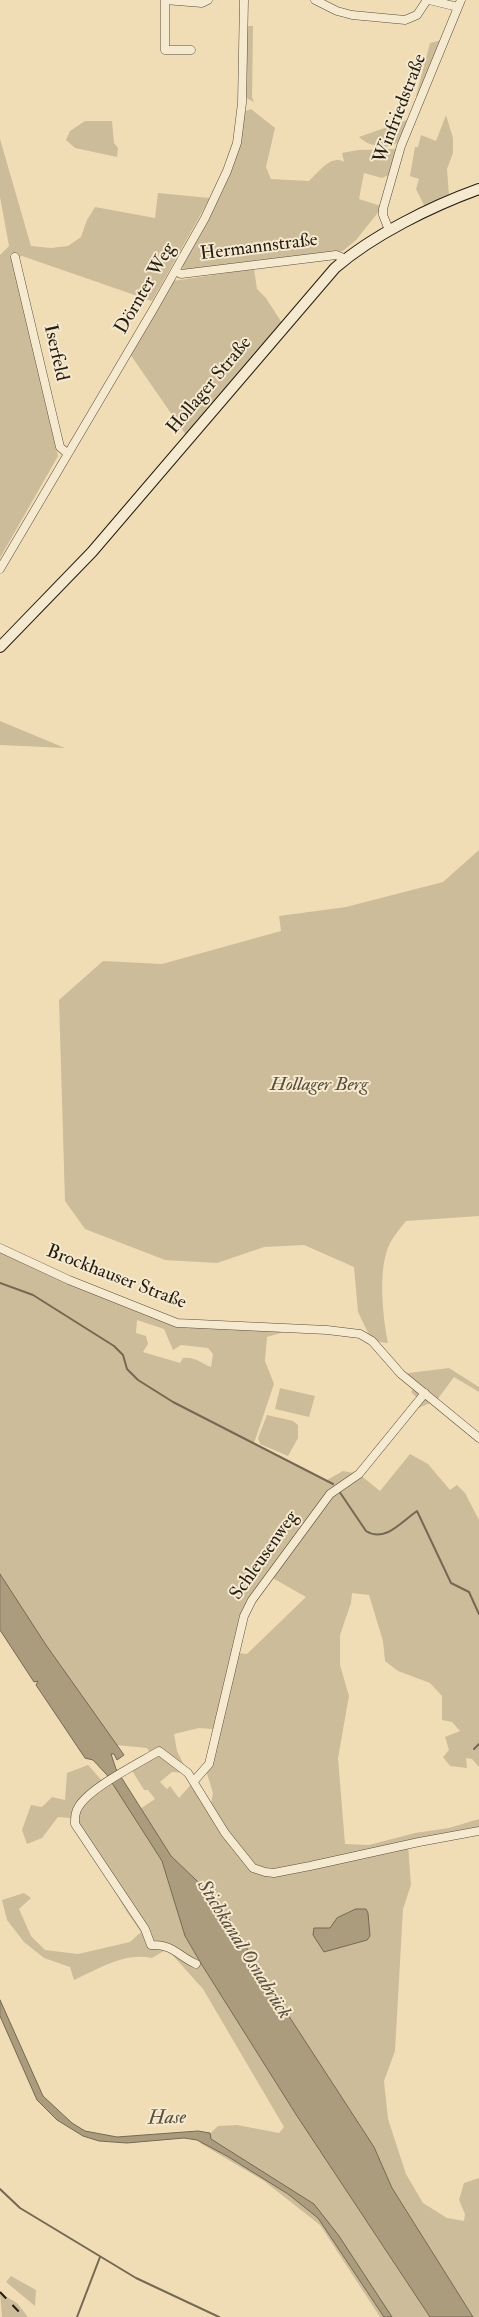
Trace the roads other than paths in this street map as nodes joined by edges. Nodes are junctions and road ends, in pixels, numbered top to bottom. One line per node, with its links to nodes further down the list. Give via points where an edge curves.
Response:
1 (165, 0): 2 (street, via 202,3); 7 (street, via 165,50)
2 (208, 0)
3 (244, 0): 12 (street, Dörnter Weg, via 242,97 237,143 205,218)
4 (315, 0): 5 (street, via 352,15 405,20 417,15)
5 (428, 0): 6 (street)
6 (460, 4): 9 (street, Winfriedstraße, via 400,152 383,208)
7 (191, 50)
8 (479, 189): 9 (main road, Hollager Straße)
9 (389, 230): 11 (main road, Hollager Straße)
10 (15, 256): 13 (street, Iserfeld, via 60,447)
11 (346, 259): 12 (street, Hermannstraße, via 336,256 181,274); 15 (main road, Hollager Straße, via 318,286 92,552)
12 (175, 271): 13 (street, Dörnter Weg)
13 (67, 453): 14 (street, Dörnter Weg)
14 (0, 570)
15 (0, 647)
16 (0, 1248): 17 (street, Brockhauser Straße, via 69,1280 177,1323 351,1332 372,1341 392,1365)
17 (425, 1393): 18 (street); 20 (street, Schleusenweg, via 359,1474 330,1494 252,1600 244,1616 209,1764)
18 (479, 1438)
19 (188, 1773): 20 (street); 21 (street); 23 (street, via 159,1751 105,1784 80,1804 74,1815 75,1824 145,1929 151,1945 172,1948)
20 (200, 1774): 21 (street, Schleusenweg)
21 (194, 1781): 22 (street, via 225,1833 253,1868 265,1872 274,1873)
22 (479, 1831)
23 (196, 1964)

